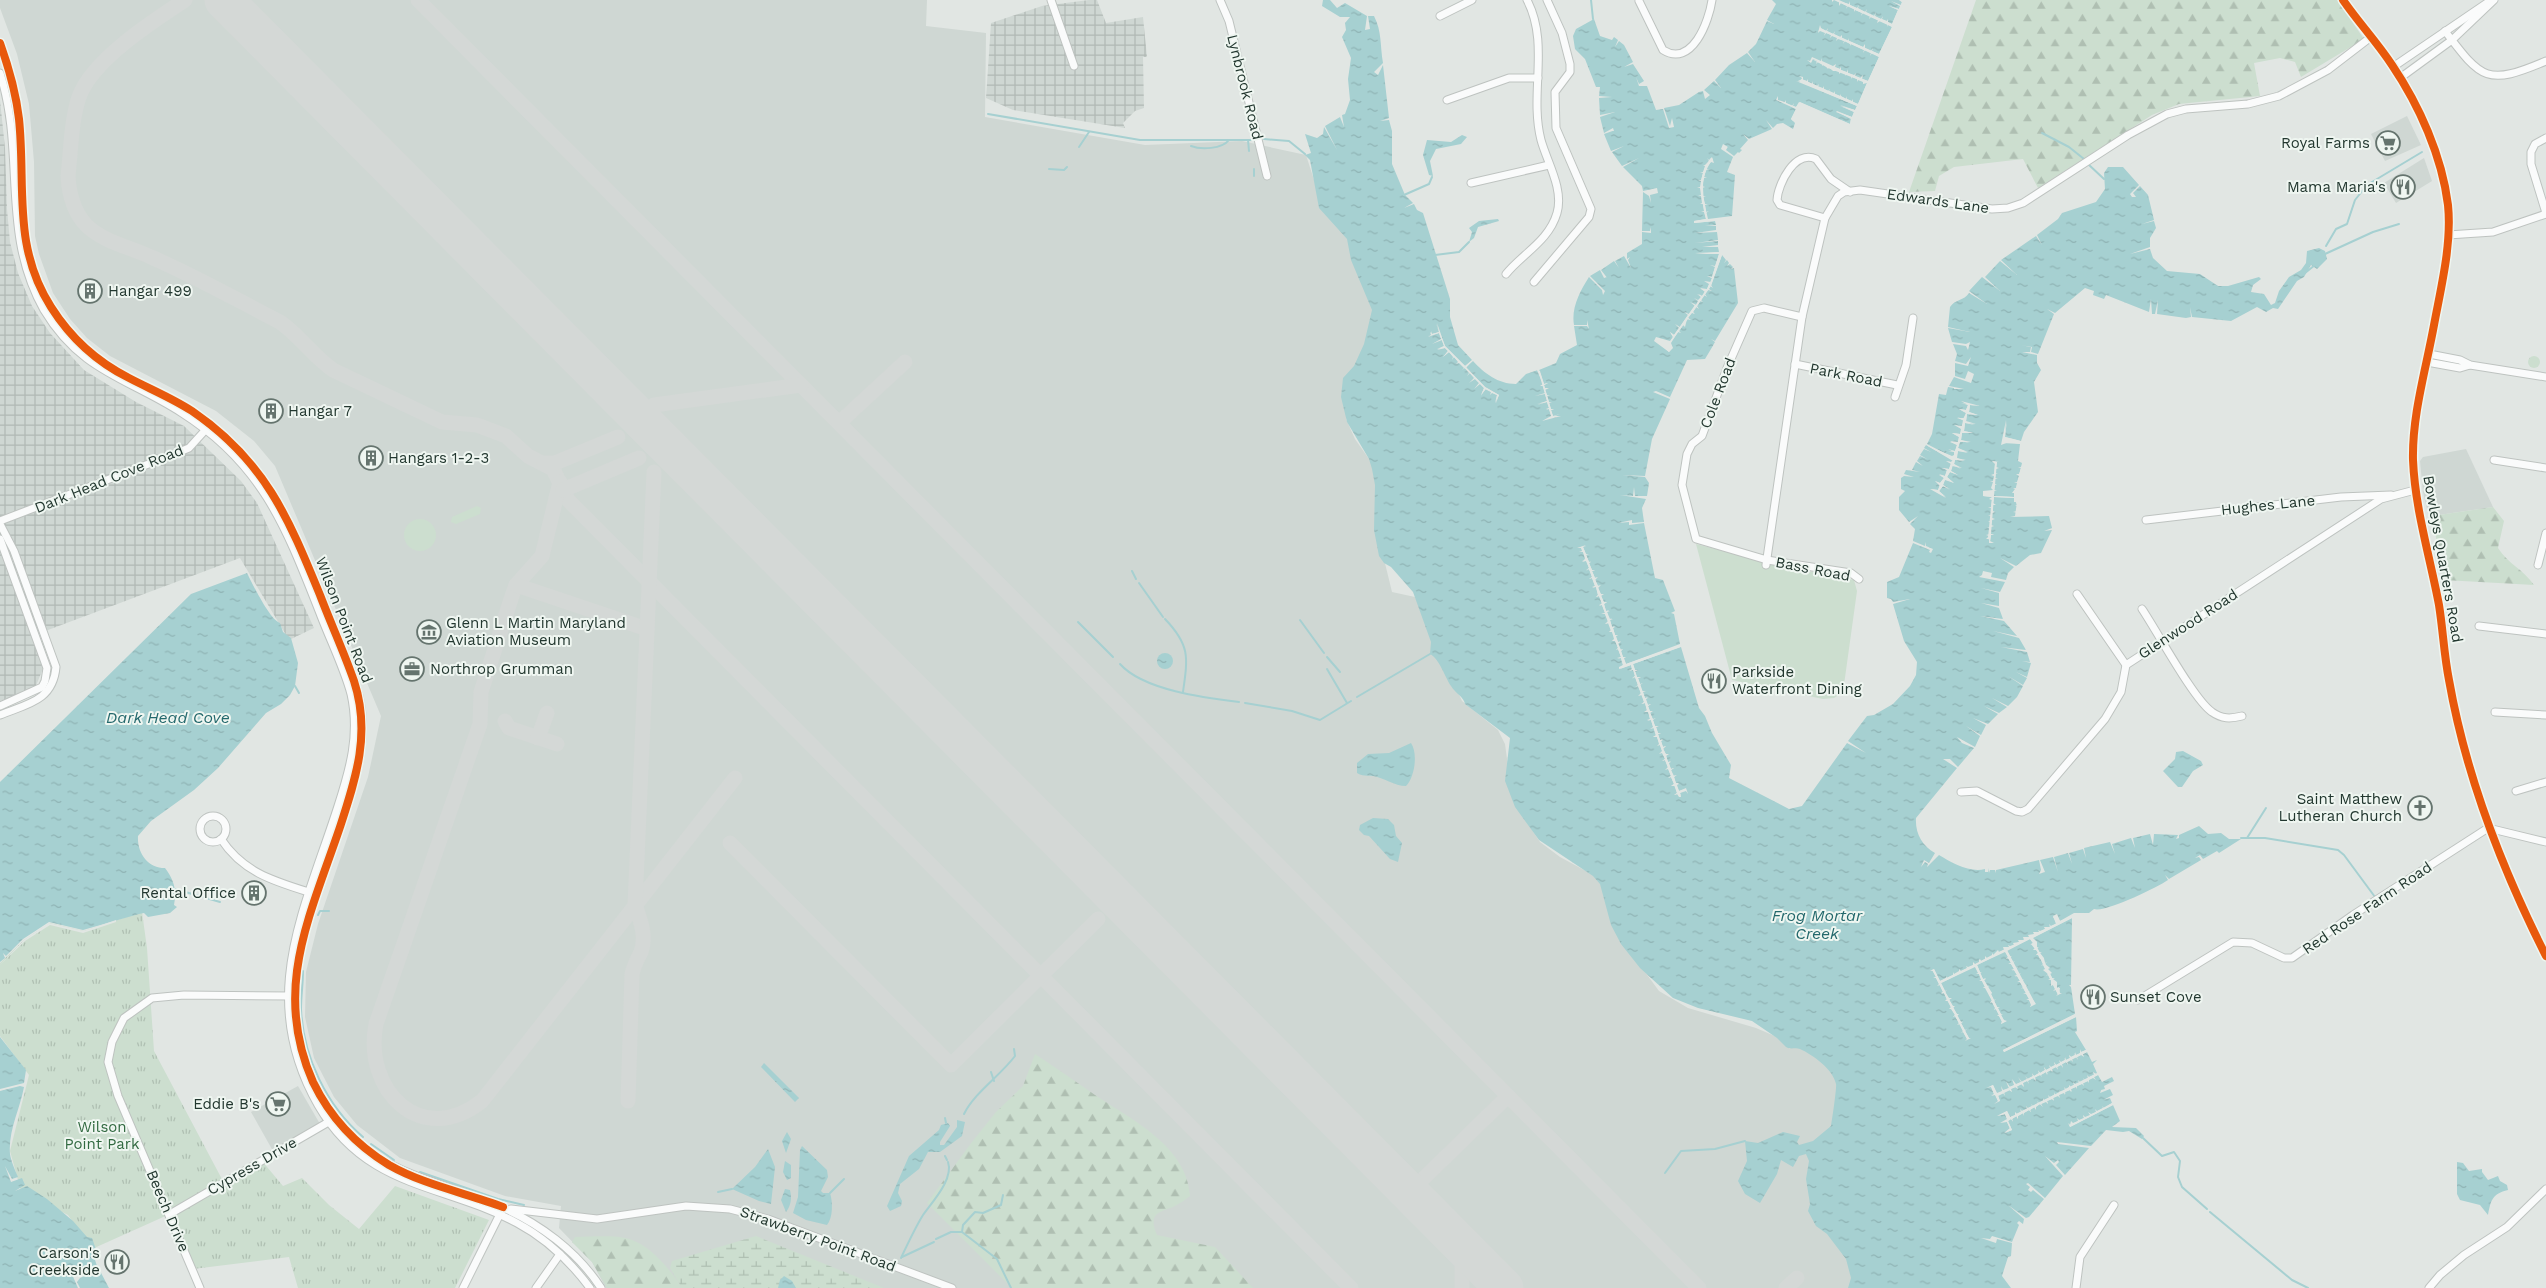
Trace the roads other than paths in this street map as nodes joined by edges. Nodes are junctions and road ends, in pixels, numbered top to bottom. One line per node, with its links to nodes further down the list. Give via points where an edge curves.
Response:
1 (1051, 0): 16 (street)
2 (1220, 0): 25 (street, Lynbrook Road, via 1229,21)
3 (1472, 0): 10 (street)
4 (1527, 0): 20 (street, via 1538,29)
5 (1547, 0): 32 (street, via 1562,33 1570,64 1570,72 1555,92 1556,128 1591,209 1589,217)
6 (1712, 0): 9 (street, via 1695,45 1678,53 1663,50)
7 (2343, 0): 12 (street, Bowleys Quarters Road)
8 (2493, 0): 11 (street); 13 (street)
9 (1639, 1)
10 (1440, 16)
11 (2445, 31): 13 (street); 17 (street)
12 (2371, 37): 17 (street, Bowleys Quarters Road); 27 (street, Edwards Lane, via 2328,70 2270,100 2166,114 2014,207 1992,209 1860,190)
13 (2452, 40): 15 (street, via 2472,66 2488,74 2514,74); 21 (street)
14 (0, 43): 18 (street, Wilson Point Road)
15 (2546, 61)
16 (1074, 66)
17 (2393, 67): 21 (street, Bowleys Quarters Road)
18 (9, 70): 19 (street); 40 (street, Wilson Point Road, via 19,119 25,241 31,267 48,303 70,333 98,359 182,405)
19 (1, 73): 40 (street, Wilson Point Road, via 12,128 18,244 27,275 44,310 62,334 97,367)
20 (1538, 78): 22 (street, via 1510,78); 24 (street, via 1537,120)
21 (2400, 78): 30 (street, Bowleys Quarters Road, via 2414,102 2439,164 2448,206)
22 (1447, 100)
23 (2546, 138): 28 (street, via 2535,144 2531,158)
24 (1549, 165): 26 (street); 31 (street, via 1558,196 1555,218 1534,248)
25 (1267, 176)
26 (1471, 183)
27 (1850, 192): 29 (street, via 1834,200); 29 (street, via 1831,179 1816,159 1806,157 1796,162 1781,182 1777,200 1780,205)
28 (2546, 214): 30 (street, via 2492,232)
29 (1824, 218): 33 (street)
30 (2448, 236): 35 (street, Bowleys Quarters Road)
31 (1506, 274)
32 (1534, 282)
33 (1802, 317): 36 (street); 49 (street, Cole Road, via 1764,308 1752,311 1702,436 1692,444 1687,454 1683,476 1684,498 1696,539)
34 (1913, 318): 38 (street, via 1904,375)
35 (2428, 358): 37 (street, via 2460,360 2470,365); 43 (street, Bowleys Quarters Road, via 2415,424)
36 (1796, 364): 38 (street, Park Road); 49 (street)
37 (2546, 377)
38 (1898, 385): 39 (street)
39 (1895, 397)
40 (208, 428): 46 (street, Dark Head Cove Road, via 189,448); 69 (street, Wilson Point Road, via 226,436 251,463 284,510 359,697 363,734 359,763)
41 (2494, 460): 42 (street)
42 (2546, 468)
43 (2415, 490): 44 (street, Glenwood Road); 66 (street, Bowleys Quarters Road, via 2440,609 2449,681)
44 (2391, 495): 45 (street, Hughes Lane, via 2341,497); 56 (street, Glenwood Road, via 2340,524)
45 (2146, 520)
46 (0, 522): 60 (street, via 14,551 56,667 48,693)
47 (2546, 533): 50 (street)
48 (0, 539): 58 (street, via 47,668 42,687)
49 (1766, 562): 51 (street, Bass Road, via 1852,573)
50 (2538, 565)
51 (1858, 579)
52 (2077, 594): 57 (street)
53 (2142, 609): 56 (street)
54 (2479, 626): 55 (street)
55 (2546, 634)
56 (2163, 640): 57 (street, Glenwood Road); 62 (street, via 2210,711 2228,719)
57 (2126, 665): 65 (street, Glenwood Road, via 2121,692 2104,719 2028,809 2016,811 1977,791)
58 (0, 706)
59 (2495, 712): 61 (street)
60 (0, 715)
61 (2546, 715)
62 (2242, 716)
63 (2546, 782): 64 (street)
64 (2516, 791)
65 (1961, 792)
66 (2488, 828): 68 (street); 70 (street, Bowleys Quarters Road); 72 (street, Red Rose Farm Road, via 2292,958 2284,958 2252,943 2232,942)
67 (221, 839): 69 (street, via 232,854 253,872)
68 (2546, 842)
69 (314, 894): 71 (street, Wilson Point Road)
70 (2546, 956)
71 (290, 996): 73 (street, Wilson Point Road, via 302,1055); 77 (street, Beech Drive, via 160,996 136,1008 119,1026 108,1062 112,1078)
72 (2138, 1000)
73 (331, 1120): 76 (street, Wilson Point Road, via 388,1164); 77 (street, Cypress Drive)
74 (2546, 1188): 86 (street, via 2508,1227 2464,1255)
75 (2114, 1205): 85 (street, via 2080,1257)
76 (501, 1211): 78 (street, Wilson Point Road); 80 (street); 83 (street, Wilson Point Road, via 537,1226 564,1246); 84 (street, Strawberry Point Road, via 597,1219 686,1206 730,1208 768,1219)
77 (170, 1214): 79 (street, Beech Drive)
78 (560, 1254): 81 (street); 82 (street, Wilson Point Road)
79 (200, 1288)
80 (462, 1288)
81 (536, 1288)
82 (590, 1288)
83 (601, 1288)
84 (952, 1288)
85 (2076, 1288)
86 (2429, 1288)

